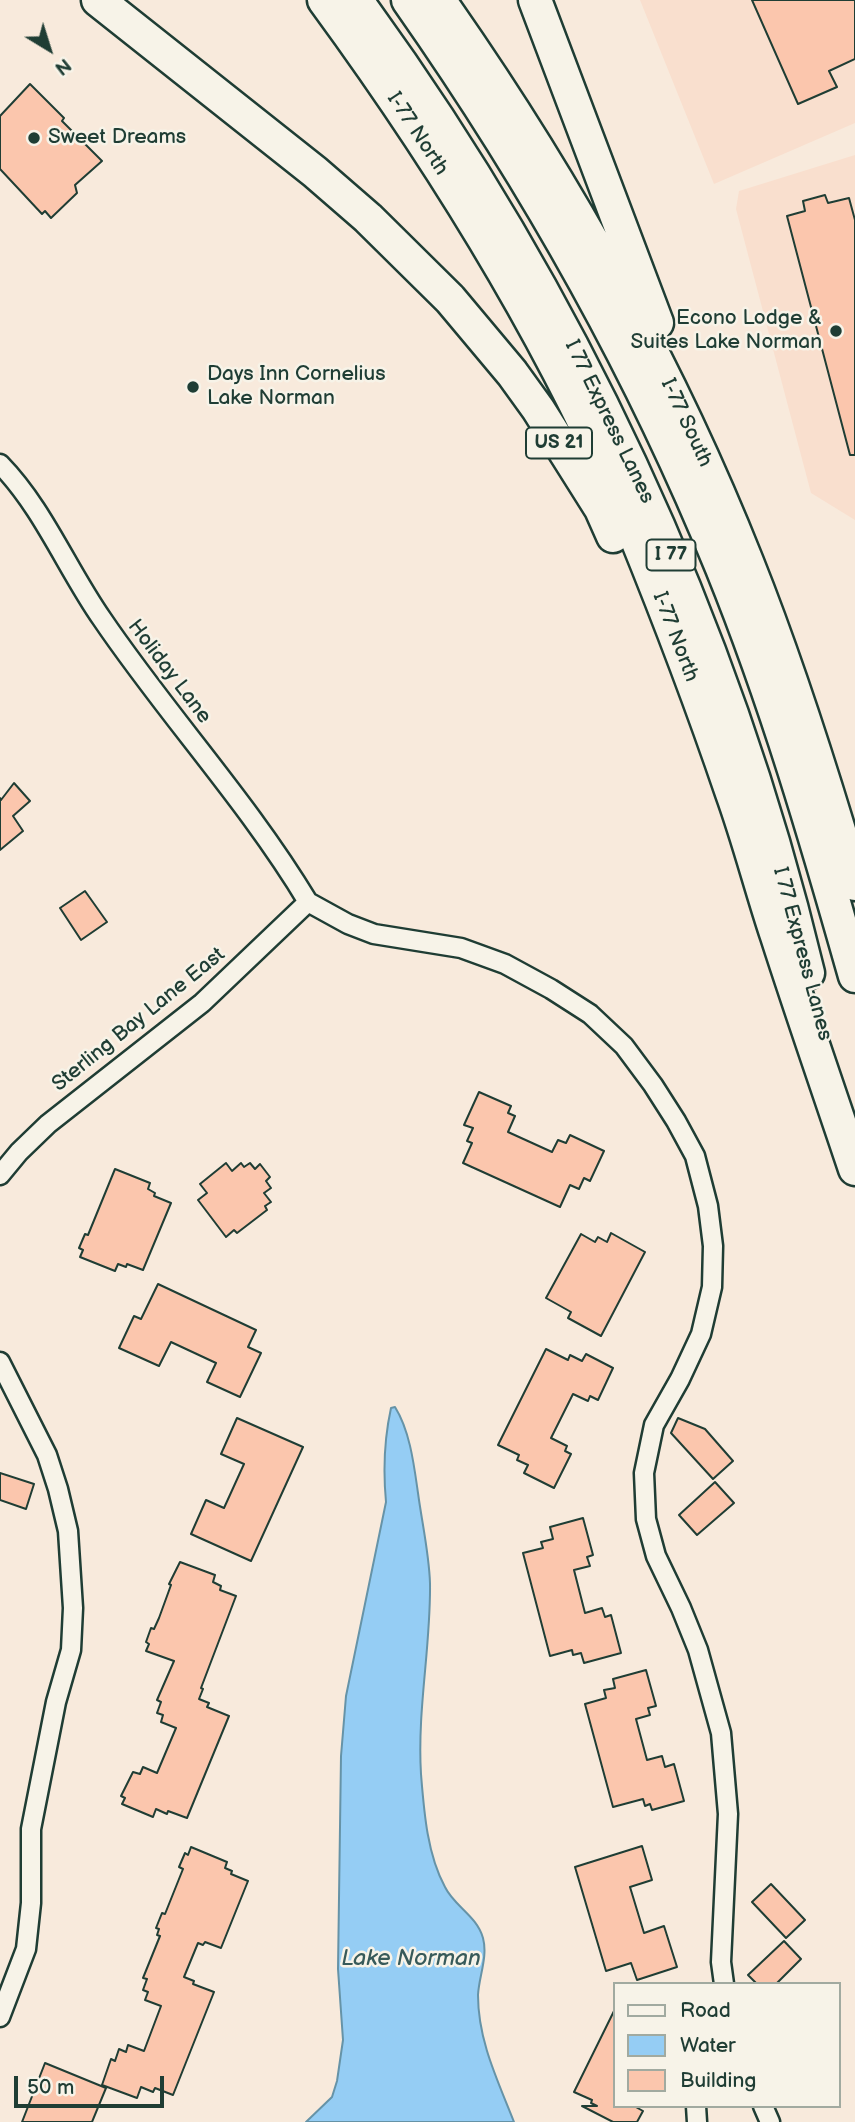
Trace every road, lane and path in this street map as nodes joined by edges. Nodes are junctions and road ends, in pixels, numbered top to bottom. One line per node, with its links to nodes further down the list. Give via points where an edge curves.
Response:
1 (76, 0): 7 (highway, US 21)
2 (324, 0): 10 (highway, I-77 North / I 77, via 433,156 535,329 623,508)
3 (356, 0): 14 (highway, I 77 Express Lanes / I 77, via 454,142 528,265 596,391 656,520 709,652 759,799 797,926)
4 (408, 0): 13 (highway, I 77 Express Lanes / I 77, via 490,120 565,244 675,458 749,637)
5 (439, 0): 9 (highway, I-77 South, via 587,231 656,360)
6 (535, 0): 9 (highway)
7 (107, 8): 10 (highway, US 21, via 315,172 450,299 538,409 601,509 631,575)
8 (0, 464): 12 (street, Holiday Lane, via 39,515 102,620)
9 (718, 492): 11 (highway, I-77 South, via 785,663)
10 (679, 645): 14 (highway, I-77 North / I 77, via 733,794)
11 (855, 884)
12 (308, 902): 15 (street, Sterling Bay Lane East, via 202,1003 48,1124); 17 (street, via 374,934 461,948 505,964 590,1014 624,1046 695,1156 708,1206 712,1287 701,1334 654,1425 644,1473 646,1519 656,1556 698,1650 721,1733 728,1814)
13 (855, 976)
14 (855, 1169)
15 (0, 1175)
16 (0, 1362): 18 (street, via 47,1455 58,1489 68,1531 72,1608 71,1650 31,1829 26,1950)
17 (724, 1982)
18 (0, 2017)

